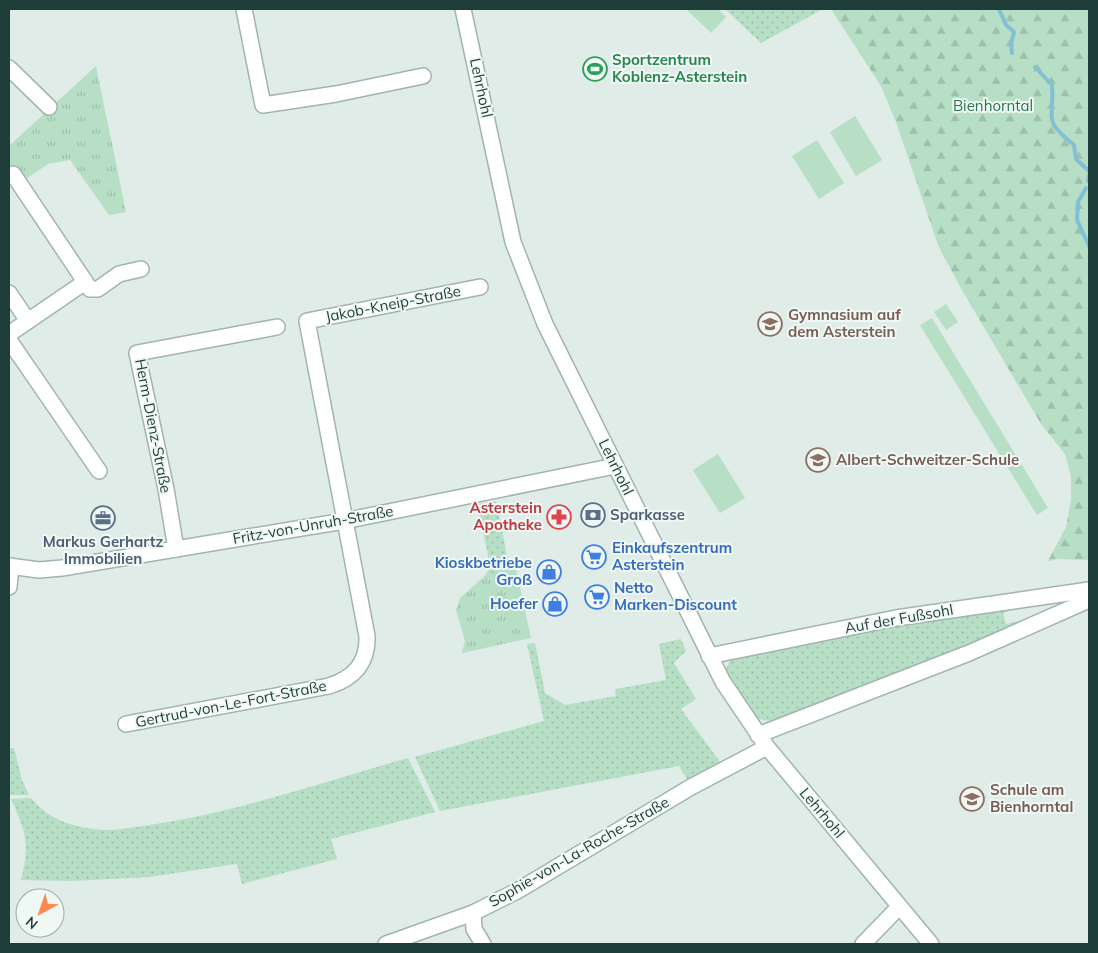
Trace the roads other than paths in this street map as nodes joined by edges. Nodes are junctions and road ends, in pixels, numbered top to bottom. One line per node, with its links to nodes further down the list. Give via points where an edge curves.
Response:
1 (244, 9): 4 (street, via 263,105)
2 (463, 9): 16 (street, Lehrhohl, via 517,254 549,333)
3 (9, 68): 5 (street)
4 (423, 76)
5 (48, 107)
6 (12, 174): 8 (street)
7 (141, 269): 8 (street, via 119,274 94,290)
8 (85, 282): 11 (street)
9 (480, 287): 12 (street, Jakob-Kneip-Straße)
10 (9, 293): 11 (street)
11 (28, 321): 14 (street)
12 (307, 321): 18 (street, Gertrud-von-Le-Fort-Straße)
13 (277, 327): 19 (street, Herm-Dienz-Straße, via 137,353)
14 (9, 334)
15 (9, 340): 17 (street)
16 (615, 466): 18 (street, Fritz-von-Unruh-Straße); 24 (street, Lehrhohl)
17 (99, 471)
18 (344, 521): 19 (street, Fritz-von-Unruh-Straße); 25 (street, Gertrud-von-Le-Fort-Straße, via 367,636 366,656 353,674 329,686)
19 (176, 549): 20 (street, Fritz-von-Unruh-Straße, via 62,568 39,570)
20 (10, 566): 21 (street)
21 (9, 587)
22 (1089, 590): 24 (street, Auf der Fußsohl, via 896,618)
23 (1089, 600): 26 (street, via 969,652)
24 (709, 656): 26 (street, Lehrhohl, via 722,682)
25 (126, 724)
26 (758, 735): 27 (street, Lehrhohl)
27 (767, 747): 28 (street, Lehrhohl); 29 (street, Sophie-von-La-Roche-Straße, via 691,787 517,891)
28 (899, 907): 32 (street); 33 (street, Lehrhohl)
29 (473, 913): 30 (street, Sophie-von-La-Roche-Straße); 31 (street, via 474,929)
30 (386, 944)
31 (483, 944)
32 (863, 944)
33 (931, 944)

